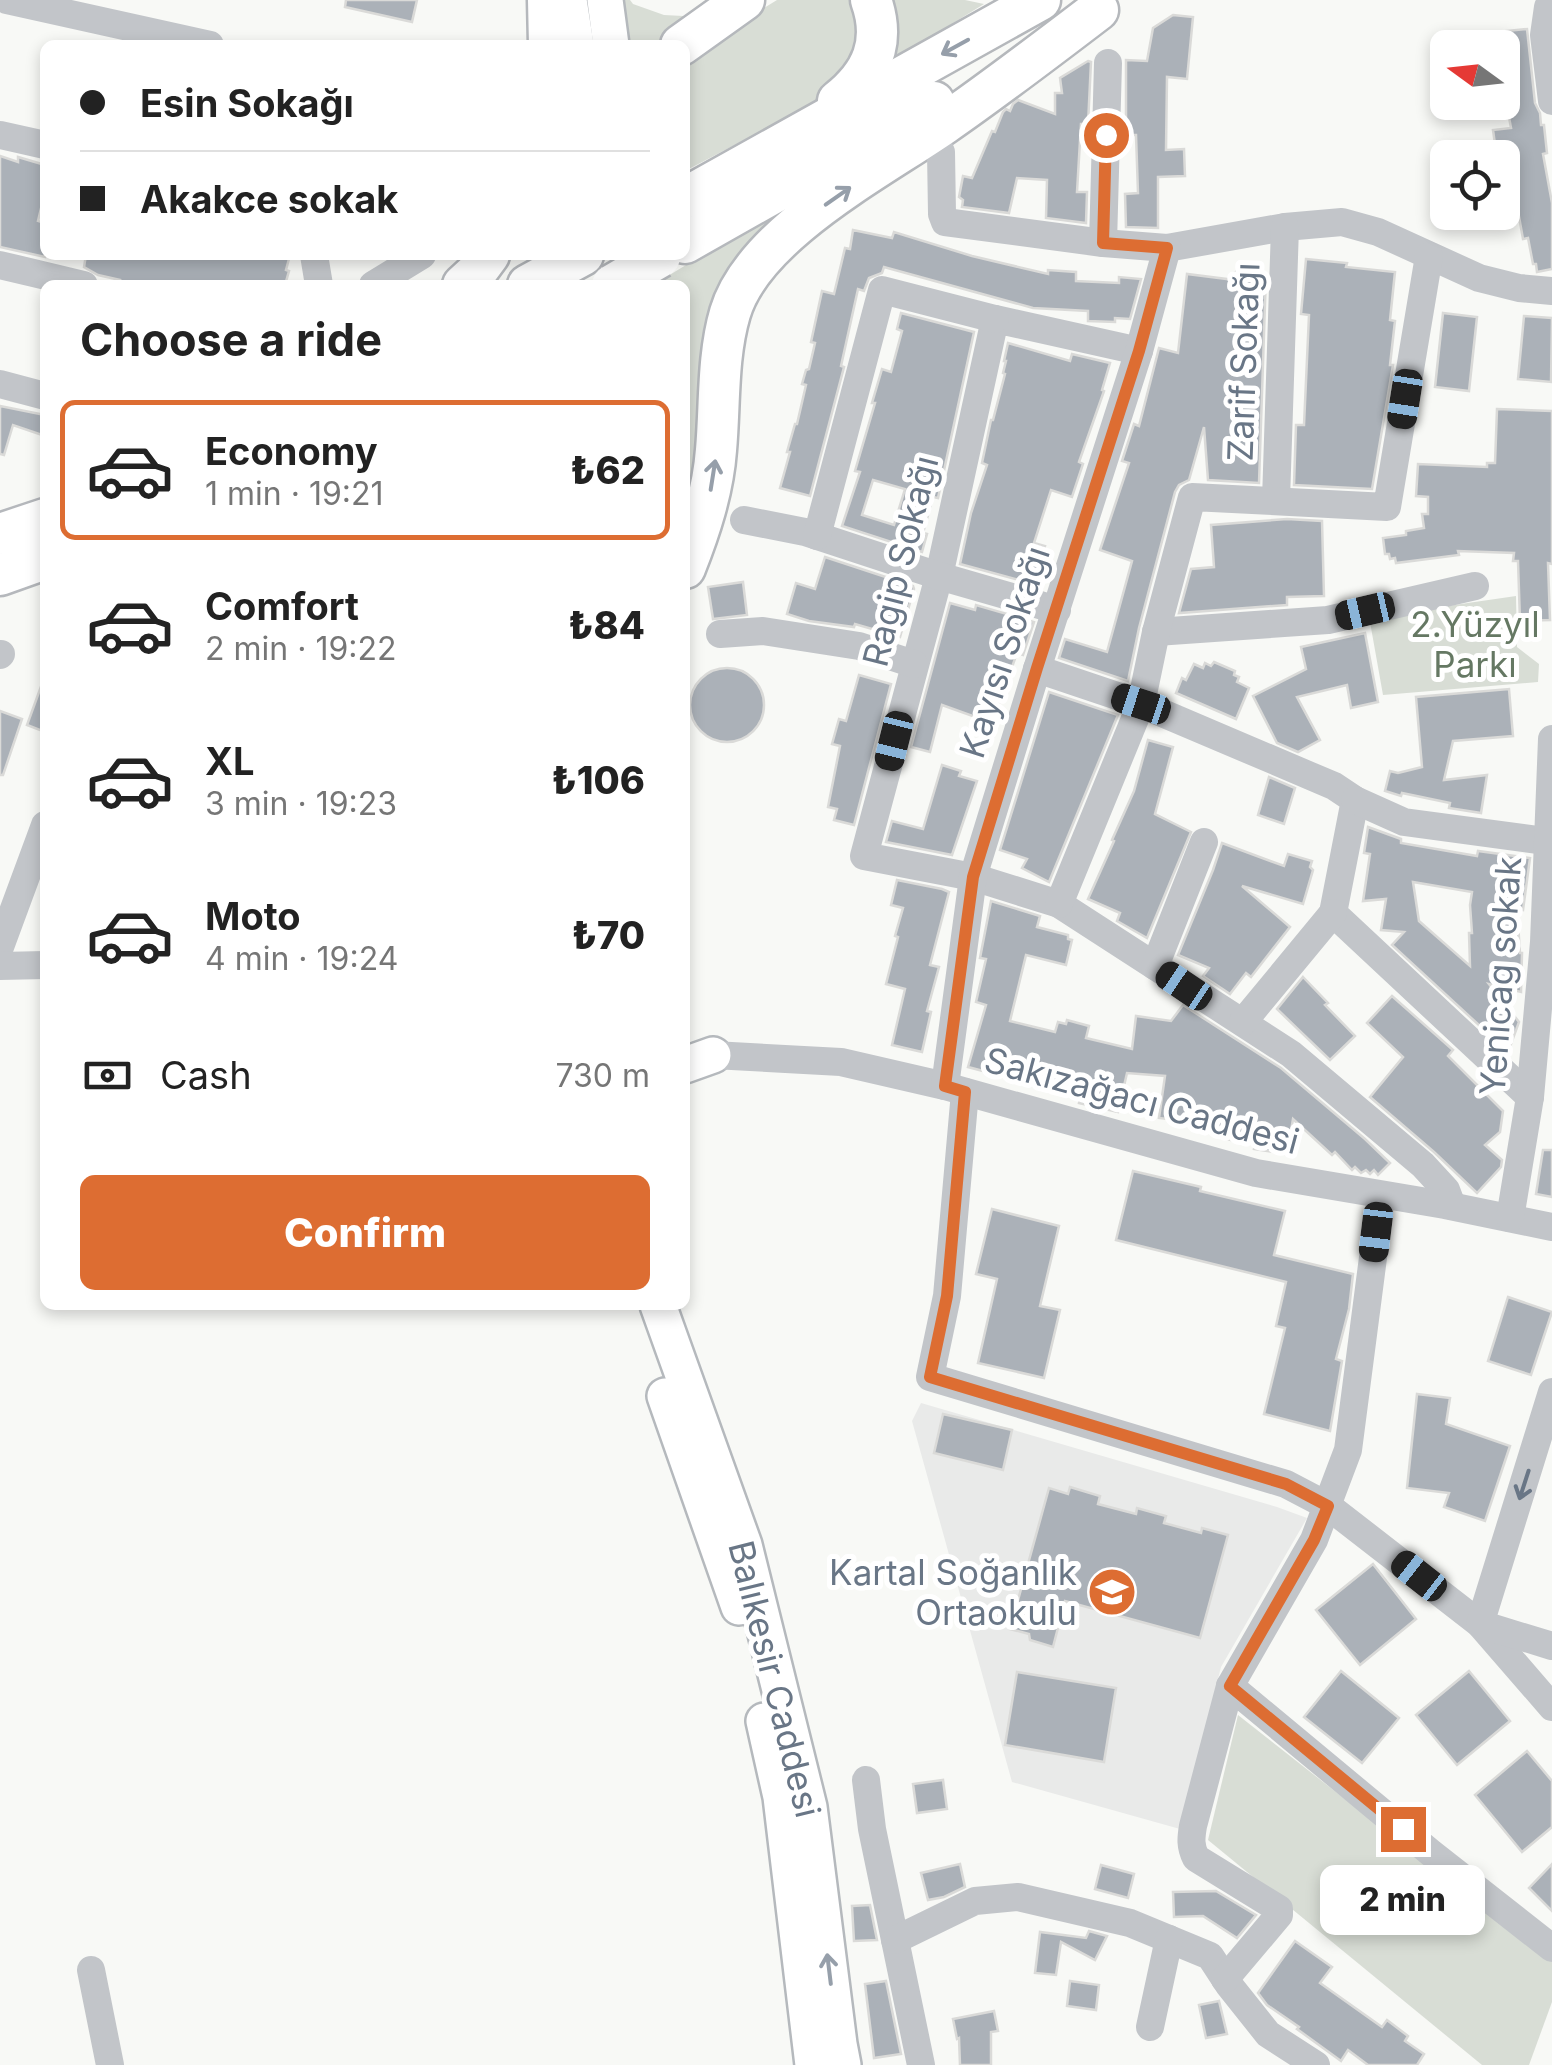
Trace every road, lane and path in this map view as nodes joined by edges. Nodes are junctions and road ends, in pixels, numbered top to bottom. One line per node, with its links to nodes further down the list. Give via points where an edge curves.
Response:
1 (8, 0): 10 (street)
2 (548, 0): 11 (highway)
3 (569, 0): 12 (main road)
4 (605, 0): 13 (main road)
5 (744, 0): 14 (highway)
6 (871, 0): 20 (highway, via 878,29 873,62 842,98)
7 (1040, 0): 21 (highway, one-way to 21)
8 (1107, 5): 23 (highway); 47 (highway, one-way to 8, via 712,487 730,312 747,278 771,247 830,200)
9 (1545, 6): 16 (street)
10 (188, 40)
11 (548, 40)
12 (575, 40)
13 (610, 40)
14 (688, 40)
15 (1108, 63): 24 (street)
16 (1552, 101)
17 (0, 135): 18 (street)
18 (40, 144)
19 (941, 152): 24 (street, via 945,222)
20 (690, 194)
21 (690, 194)
22 (1286, 227): 25 (street); 26 (street, via 1342,222); 42 (street, Zarif Sokağı)
23 (690, 241)
24 (1103, 243): 25 (street)
25 (1167, 248): 39 (street, Kayısı Sokağı)
26 (1429, 256): 37 (street, via 1496,284); 42 (street, via 1387,507)
27 (414, 260): 33 (street)
28 (485, 260): 34 (highway)
29 (579, 260): 35 (highway)
30 (656, 260): 36 (highway, bridge)
31 (0, 265): 32 (street)
32 (63, 280)
33 (382, 280)
34 (468, 280)
35 (538, 280)
36 (621, 280)
37 (1552, 290)
38 (995, 319): 39 (street); 46 (street, via 882,290); 50 (street, Ragip Sokağı)
39 (1139, 351): 52 (street, Kayısı Sokağı)
40 (0, 384): 41 (street)
41 (40, 395)
42 (1276, 500): 53 (street, via 1192,497)
43 (744, 520): 46 (street)
44 (40, 521): 45 (highway)
45 (0, 534)
46 (817, 536): 50 (street)
47 (690, 553)
48 (40, 561): 49 (highway)
49 (0, 575)
50 (939, 576): 52 (street); 55 (street, Ragip Sokağı)
51 (1475, 586): 53 (street, via 1328,620)
52 (1057, 610): 56 (street, Kayısı Sokağı)
53 (1156, 632): 57 (street)
54 (720, 634): 55 (street, via 763,631 859,646)
55 (914, 664): 63 (street, Ragip Sokağı, via 864,856)
56 (1037, 668): 57 (street); 63 (street, Kayısı Sokağı)
57 (1141, 704): 59 (street); 64 (street)
58 (1551, 748): 62 (street, Yenicag sokak)
59 (1355, 800): 62 (street, via 1404,822); 65 (street)
60 (40, 839): 66 (street)
61 (1204, 842): 69 (street)
62 (1550, 842): 73 (street, Yenicag sokak)
63 (973, 877): 64 (street); 72 (street, Kayısı Sokağı)
64 (1060, 904): 69 (street)
65 (1333, 912): 70 (street); 73 (street)
66 (0, 947)
67 (40, 965): 68 (street)
68 (0, 966)
69 (1155, 966): 70 (street)
70 (1243, 1022): 75 (street, via 1423,1165)
71 (694, 1058): 72 (street, Sakızağacı Caddesi, via 841,1062)
72 (955, 1089): 74 (street, Sakızağacı Caddesi, via 1256,1173); 81 (street, Kayısı Sokağı, via 947,1296 930,1377 1286,1484)
73 (1530, 1097): 76 (street, Yenicag sokak)
74 (1381, 1196): 75 (street, Sakızağacı Caddesi); 81 (street, via 1348,1450)
75 (1452, 1206): 76 (street, Sakızağacı Caddesi)
76 (1510, 1218): 77 (street, Sakızağacı Caddesi)
77 (1552, 1227)
78 (637, 1310): 94 (main road, Balıkesir Caddesi, via 740,1610 780,1797)
79 (660, 1310): 95 (main road, Balıkesir Caddesi, one-way to 79, via 809,1807 744,1545)
80 (1552, 1392): 82 (street, one-way to 82)
81 (1328, 1506): 82 (street); 84 (street)
82 (1480, 1624): 83 (street); 85 (street)
83 (1552, 1646)
84 (1230, 1686): 89 (street); 91 (street, via 1192,1849 1205,1865 1280,1910)
85 (1552, 1707)
86 (866, 1780): 88 (street)
87 (1169, 1939): 88 (street, via 1130,1922 1018,1897 974,1902); 91 (street, via 1210,1956); 92 (street)
88 (895, 1940): 96 (street)
89 (1552, 1948)
90 (91, 1970): 93 (street)
91 (1225, 1980): 97 (street, via 1268,2034)
92 (1150, 2027)
93 (110, 2065)
94 (814, 2065)
95 (843, 2065)
96 (921, 2065)
97 (1316, 2065)

